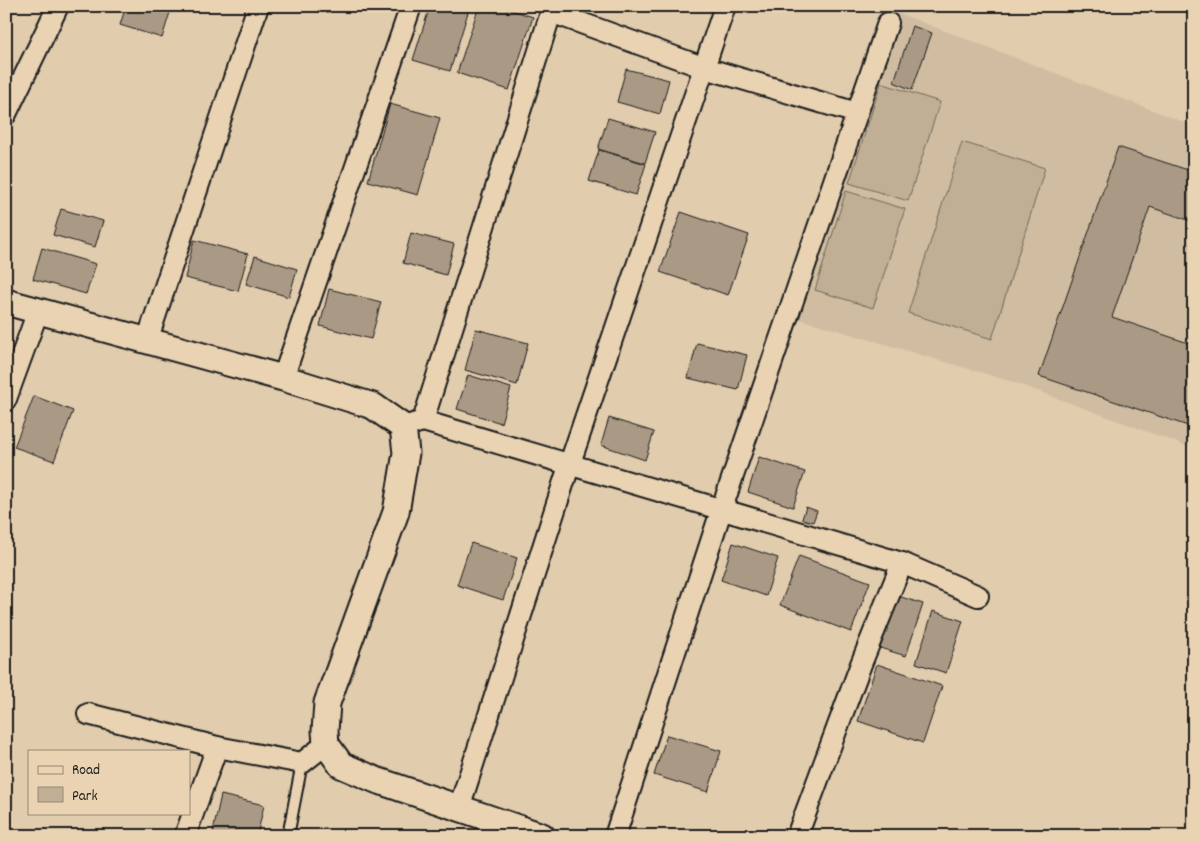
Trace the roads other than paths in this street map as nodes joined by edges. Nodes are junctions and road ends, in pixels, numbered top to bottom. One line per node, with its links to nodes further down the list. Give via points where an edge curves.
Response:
1 (58, 6): 9 (street)
2 (258, 6): 12 (street)
3 (412, 6): 13 (street)
4 (725, 6): 7 (street)
5 (552, 9): 7 (street); 15 (street)
6 (888, 24): 8 (street)
7 (705, 68): 8 (street); 16 (street)
8 (857, 113): 17 (street)
9 (6, 114)
10 (6, 302): 11 (street)
11 (38, 311): 12 (street); 14 (street)
12 (146, 341): 13 (street)
13 (283, 378): 15 (street, via 373,406)
14 (6, 399)
15 (413, 424): 16 (street); 21 (street, via 396,512 328,703)
16 (569, 466): 17 (street); 24 (street)
17 (721, 511): 18 (street); 28 (street)
18 (902, 563): 19 (street); 29 (street)
19 (978, 596)
20 (88, 714): 22 (street)
21 (326, 744): 23 (street); 24 (street, via 341,765)
22 (217, 747): 23 (street); 25 (street)
23 (302, 763): 26 (lane)
24 (458, 808): 27 (street)
25 (186, 836)
26 (288, 836)
27 (542, 836)
28 (615, 836)
29 (797, 836)

